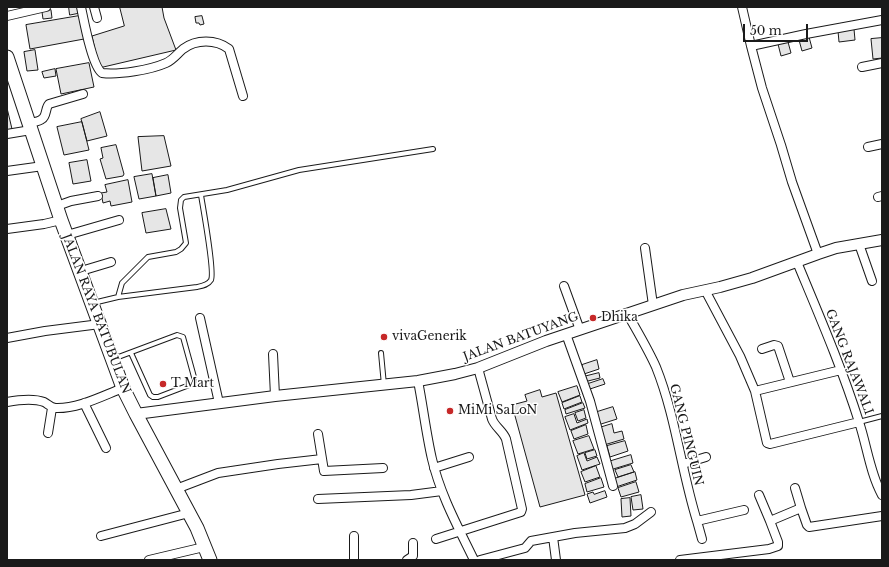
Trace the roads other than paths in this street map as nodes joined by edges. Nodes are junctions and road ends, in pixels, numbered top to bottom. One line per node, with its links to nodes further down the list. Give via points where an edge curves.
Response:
1 (46, 7): 5 (street)
2 (81, 7): 14 (street, via 93,55 102,73 141,70 166,63 188,46 206,40 229,49)
3 (94, 7): 6 (street)
4 (742, 7): 8 (street)
5 (7, 16)
6 (97, 18)
7 (882, 20): 8 (street)
8 (750, 46): 32 (street, via 792,182)
9 (7, 58): 12 (highway, JALAN RAYA BATUBULAN)
10 (882, 63): 11 (street)
11 (862, 67)
12 (11, 80): 15 (highway, JALAN RAYA BATUBULAN)
13 (83, 94): 15 (street, via 49,104 44,118)
14 (243, 96)
15 (30, 126): 16 (street); 20 (highway, JALAN RAYA BATUBULAN)
16 (7, 134)
17 (882, 144): 18 (street)
18 (868, 147)
19 (434, 149): 22 (lane, via 299,170)
20 (43, 166): 21 (street); 24 (highway, JALAN RAYA BATUBULAN)
21 (7, 170)
22 (201, 195): 39 (lane, via 184,197 181,200 186,243 182,249 148,257 122,284); 39 (lane, via 212,279 208,284)
23 (98, 196): 24 (street)
24 (57, 206): 25 (highway, JALAN RAYA BATUBULAN)
25 (61, 220): 27 (street); 28 (highway, JALAN RAYA BATUBULAN)
26 (118, 220): 28 (street)
27 (7, 229)
28 (67, 235): 35 (highway, JALAN RAYA BATUBULAN)
29 (882, 240): 30 (street, JALAN BATUYANG)
30 (859, 244): 32 (street, JALAN BATUYANG); 36 (street)
31 (645, 248): 41 (street)
32 (818, 254): 34 (street, JALAN BATUYANG)
33 (111, 262): 35 (street)
34 (797, 262): 38 (street, JALAN BATUYANG, via 741,282); 54 (street, GANG RAJAWALI)
35 (81, 271): 40 (highway, JALAN RAYA BATUBULAN)
36 (872, 281)
37 (564, 286): 45 (street)
38 (705, 290): 41 (street, JALAN BATUYANG, via 683,294); 59 (street, via 740,356)
39 (118, 297): 40 (lane)
40 (93, 303): 44 (highway, JALAN RAYA BATUBULAN)
41 (653, 305): 42 (street, JALAN BATUYANG)
42 (627, 313): 45 (street, JALAN BATUYANG); 74 (street, GANG PINGUIN, via 656,367)
43 (200, 318): 63 (street)
44 (100, 324): 47 (street); 52 (highway, JALAN RAYA BATUBULAN)
45 (580, 330): 46 (street, JALAN BATUYANG)
46 (566, 334): 53 (street, JALAN BATUYANG); 77 (street, via 590,401)
47 (7, 338)
48 (762, 349): 56 (street, via 778,346)
49 (130, 353): 49 (lane, via 181,335 194,381 192,384 153,397); 52 (lane)
50 (381, 353): 57 (lane)
51 (273, 354): 60 (street)
52 (112, 359): 58 (highway, JALAN RAYA BATUBULAN)
53 (478, 368): 55 (street, JALAN BATUYANG); 91 (street, via 493,422 506,439 522,508 520,512)
54 (841, 370): 56 (street); 67 (street, GANG RAJAWALI)
55 (418, 381): 57 (street, JALAN BATUYANG); 76 (street)
56 (790, 382): 59 (street)
57 (384, 385): 60 (street, JALAN BATUYANG)
58 (123, 388): 62 (street); 65 (highway, JALAN RAYA BATUBULAN)
59 (755, 391): 67 (street, via 768,443)
60 (275, 396): 63 (street, JALAN BATUYANG)
61 (7, 402): 64 (street, via 35,400 44,402)
62 (84, 402): 64 (street, via 64,408); 70 (street)
63 (220, 403): 65 (street, JALAN BATUYANG)
64 (52, 408): 68 (street)
65 (136, 414): 79 (highway, JALAN RAYA BATUBULAN)
66 (882, 416): 67 (lane)
67 (860, 422): 82 (street, GANG RAJAWALI)
68 (48, 433)
69 (318, 434): 73 (street)
70 (106, 448)
71 (469, 457): 76 (street)
72 (706, 458): 74 (street)
73 (322, 459): 75 (street, via 323,469 326,471); 79 (street, via 218,473)
74 (683, 464): 89 (street, GANG PINGUIN)
75 (383, 468)
76 (434, 468): 80 (street)
77 (614, 486)
78 (795, 488): 84 (street)
79 (176, 490): 87 (highway, JALAN RAYA BATUBULAN)
80 (442, 491): 83 (street, via 412,495); 91 (street)
81 (758, 495): 90 (street)
82 (882, 495)
83 (318, 499)
84 (801, 508): 88 (street, via 809,527); 90 (street)
85 (744, 510): 89 (street)
86 (651, 512): 94 (street, via 625,528)
87 (189, 513): 92 (street); 98 (highway, JALAN RAYA BATUBULAN)
88 (882, 516)
89 (697, 521): 96 (street, GANG PINGUIN)
90 (770, 521): 106 (street, via 778,544 774,547)
91 (460, 530): 95 (street); 103 (street)
92 (101, 536)
93 (354, 536): 101 (street)
94 (552, 536): 104 (street, via 531,541 525,548); 105 (street)
95 (436, 539)
96 (702, 539)
97 (413, 543): 102 (street, via 413,556)
98 (204, 547): 99 (street); 100 (highway, JALAN RAYA BATUBULAN)
99 (148, 560)
100 (210, 560)
101 (354, 560)
102 (407, 560)
103 (474, 560)
104 (480, 560)
105 (556, 560)
106 (680, 560)

